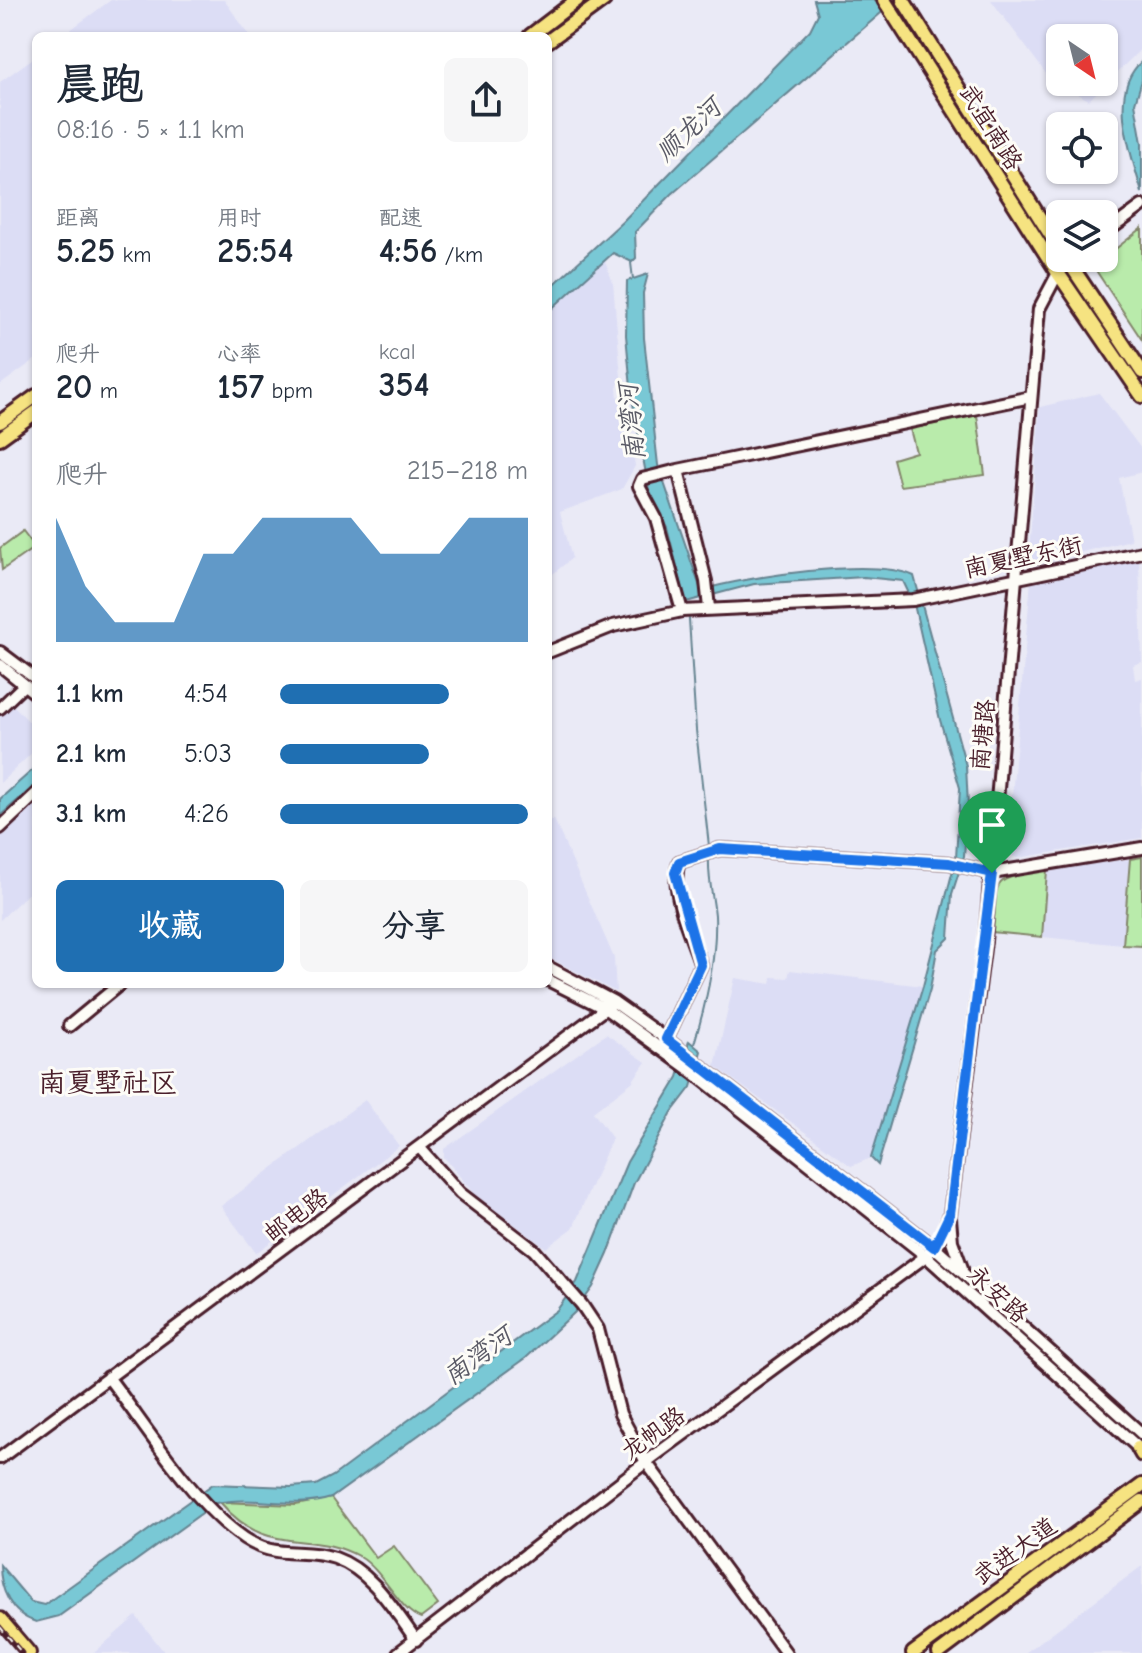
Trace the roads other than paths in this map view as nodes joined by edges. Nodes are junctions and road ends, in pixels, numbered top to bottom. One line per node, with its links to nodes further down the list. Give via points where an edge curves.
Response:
1 (577, 0): 5 (main road)
2 (604, 0): 6 (main road)
3 (884, 0): 11 (main road, 武宜南路)
4 (904, 2): 9 (main road, 武宜南路)
5 (535, 32)
6 (552, 38)
7 (1142, 206): 8 (street)
8 (1118, 224)
9 (1046, 228)
10 (1077, 272): 12 (main road)
11 (1058, 273): 13 (main road, 武宜南路); 14 (street, 南塘路, via 1039,309)
12 (1142, 372)
13 (1142, 396)
14 (1031, 397): 19 (street); 21 (street, 南塘路)
15 (32, 399): 17 (main road)
16 (32, 415): 18 (main road)
17 (0, 422)
18 (0, 438)
19 (673, 471): 22 (street); 23 (street, via 642,479 639,486 656,518)
20 (1142, 552): 21 (street, 南夏墅东街)
21 (1015, 581): 22 (street, 南夏墅东街, via 897,602); 34 (street, 南塘路)
22 (709, 604): 23 (street, 南夏墅东街)
23 (682, 611): 24 (street, 南夏墅东街, via 613,626)
24 (552, 650)
25 (0, 652): 27 (street)
26 (0, 665): 28 (street)
27 (32, 676)
28 (24, 685): 29 (street); 30 (street)
29 (32, 691)
30 (0, 708)
31 (32, 798): 32 (street)
32 (0, 828)
33 (1142, 848): 34 (street)
34 (992, 873): 40 (street, via 949,863 720,849 679,862 675,873 701,965); 44 (street, 南塘路)
35 (552, 969): 38 (street, 永安路)
36 (552, 982): 38 (street, 永安路)
37 (115, 988): 39 (street)
38 (610, 1005): 40 (street, 永安路); 41 (street, 永安路); 43 (street, 邮电路)
39 (69, 1026)
40 (666, 1039): 41 (street, 永安路)
41 (674, 1053): 42 (street, 永安路)
42 (695, 1068): 45 (street, 永安路); 46 (street, 永安路)
43 (419, 1147): 48 (street, 邮电路); 52 (street, via 460,1193 505,1224 582,1305 598,1329 620,1414)
44 (950, 1214): 45 (street, 南塘路); 47 (street, via 959,1264)
45 (934, 1247): 46 (street, 龙帆路); 47 (street, 永安路)
46 (926, 1256): 50 (street, 永安路); 52 (street, 龙帆路)
47 (976, 1285): 49 (street, 永安路)
48 (108, 1377): 51 (street, 邮电路); 55 (street, via 210,1511 263,1550 334,1558 354,1567)
49 (1142, 1434)
50 (1141, 1451)
51 (0, 1458)
52 (646, 1462): 55 (street, 龙帆路); 58 (street)
53 (1141, 1488): 59 (main road, 武进大道); 60 (main road, 武进大道)
54 (0, 1619): 56 (main road)
55 (416, 1640): 57 (street, 龙帆路)
56 (29, 1653)
57 (398, 1653)
58 (786, 1653)
59 (913, 1653)
60 (939, 1653)

